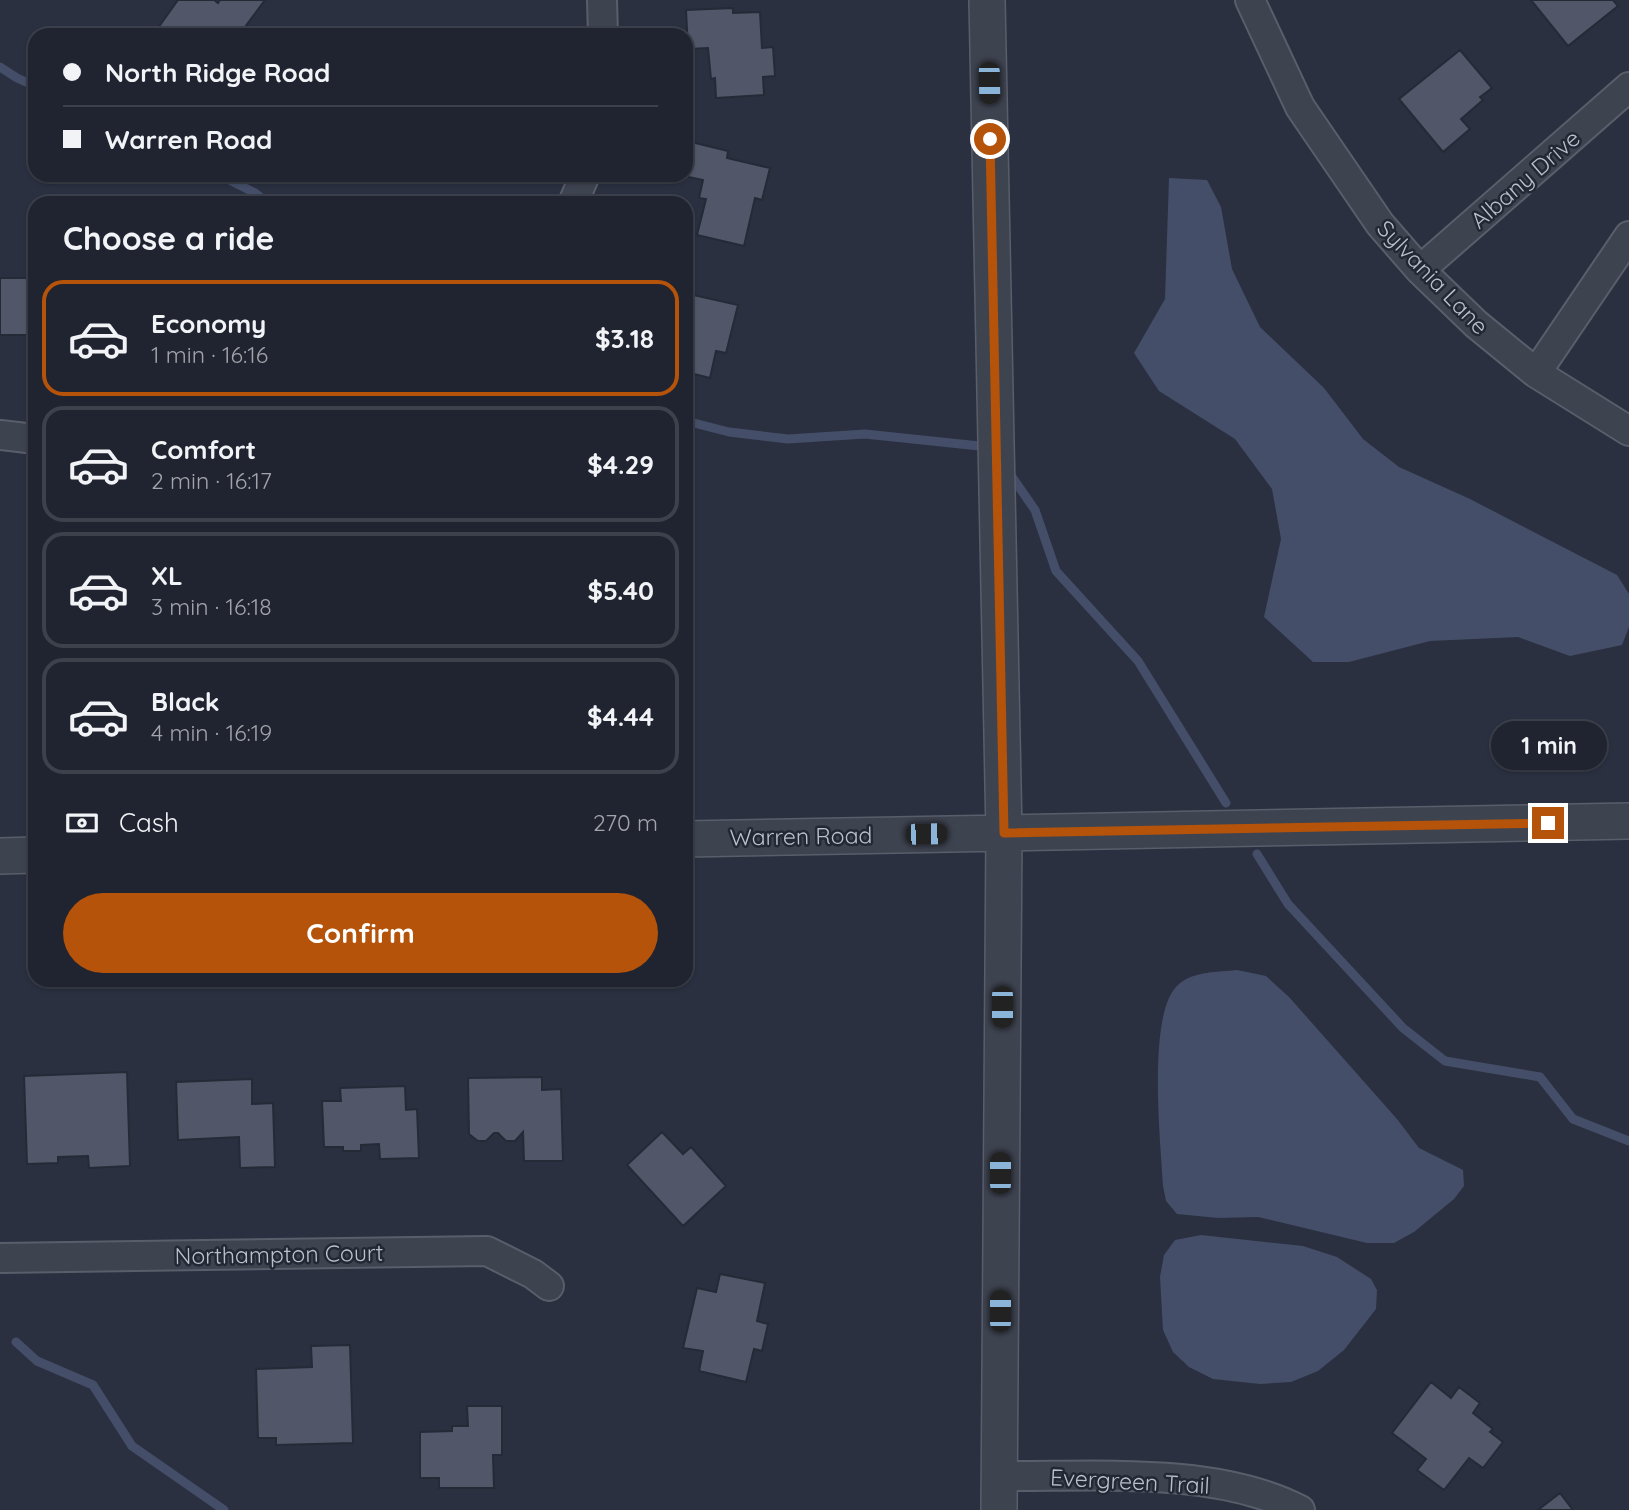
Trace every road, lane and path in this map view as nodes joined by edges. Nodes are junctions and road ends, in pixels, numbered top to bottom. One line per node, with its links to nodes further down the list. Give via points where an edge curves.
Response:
1 (602, 0): 4 (street)
2 (987, 0): 13 (street)
3 (1250, 0): 7 (street, Sylvania Lane, via 1300,107 1380,224)
4 (603, 28)
5 (1629, 87): 7 (street, Albany Drive)
6 (1629, 236): 8 (street)
7 (1420, 270): 8 (street, Sylvania Lane)
8 (1536, 373): 9 (street, Sylvania Lane)
9 (1629, 431)
10 (0, 435): 11 (street)
11 (28, 438)
12 (1629, 821): 13 (street, Warren Road)
13 (1004, 833): 14 (street, Warren Road); 19 (street)
14 (693, 839)
15 (28, 855): 16 (street)
16 (0, 856)
17 (0, 1258): 18 (street, Northampton Court, via 487,1251)
18 (549, 1286)
19 (999, 1493): 20 (street, Evergreen Trail, via 1194,1480 1252,1492)
20 (1300, 1510)

